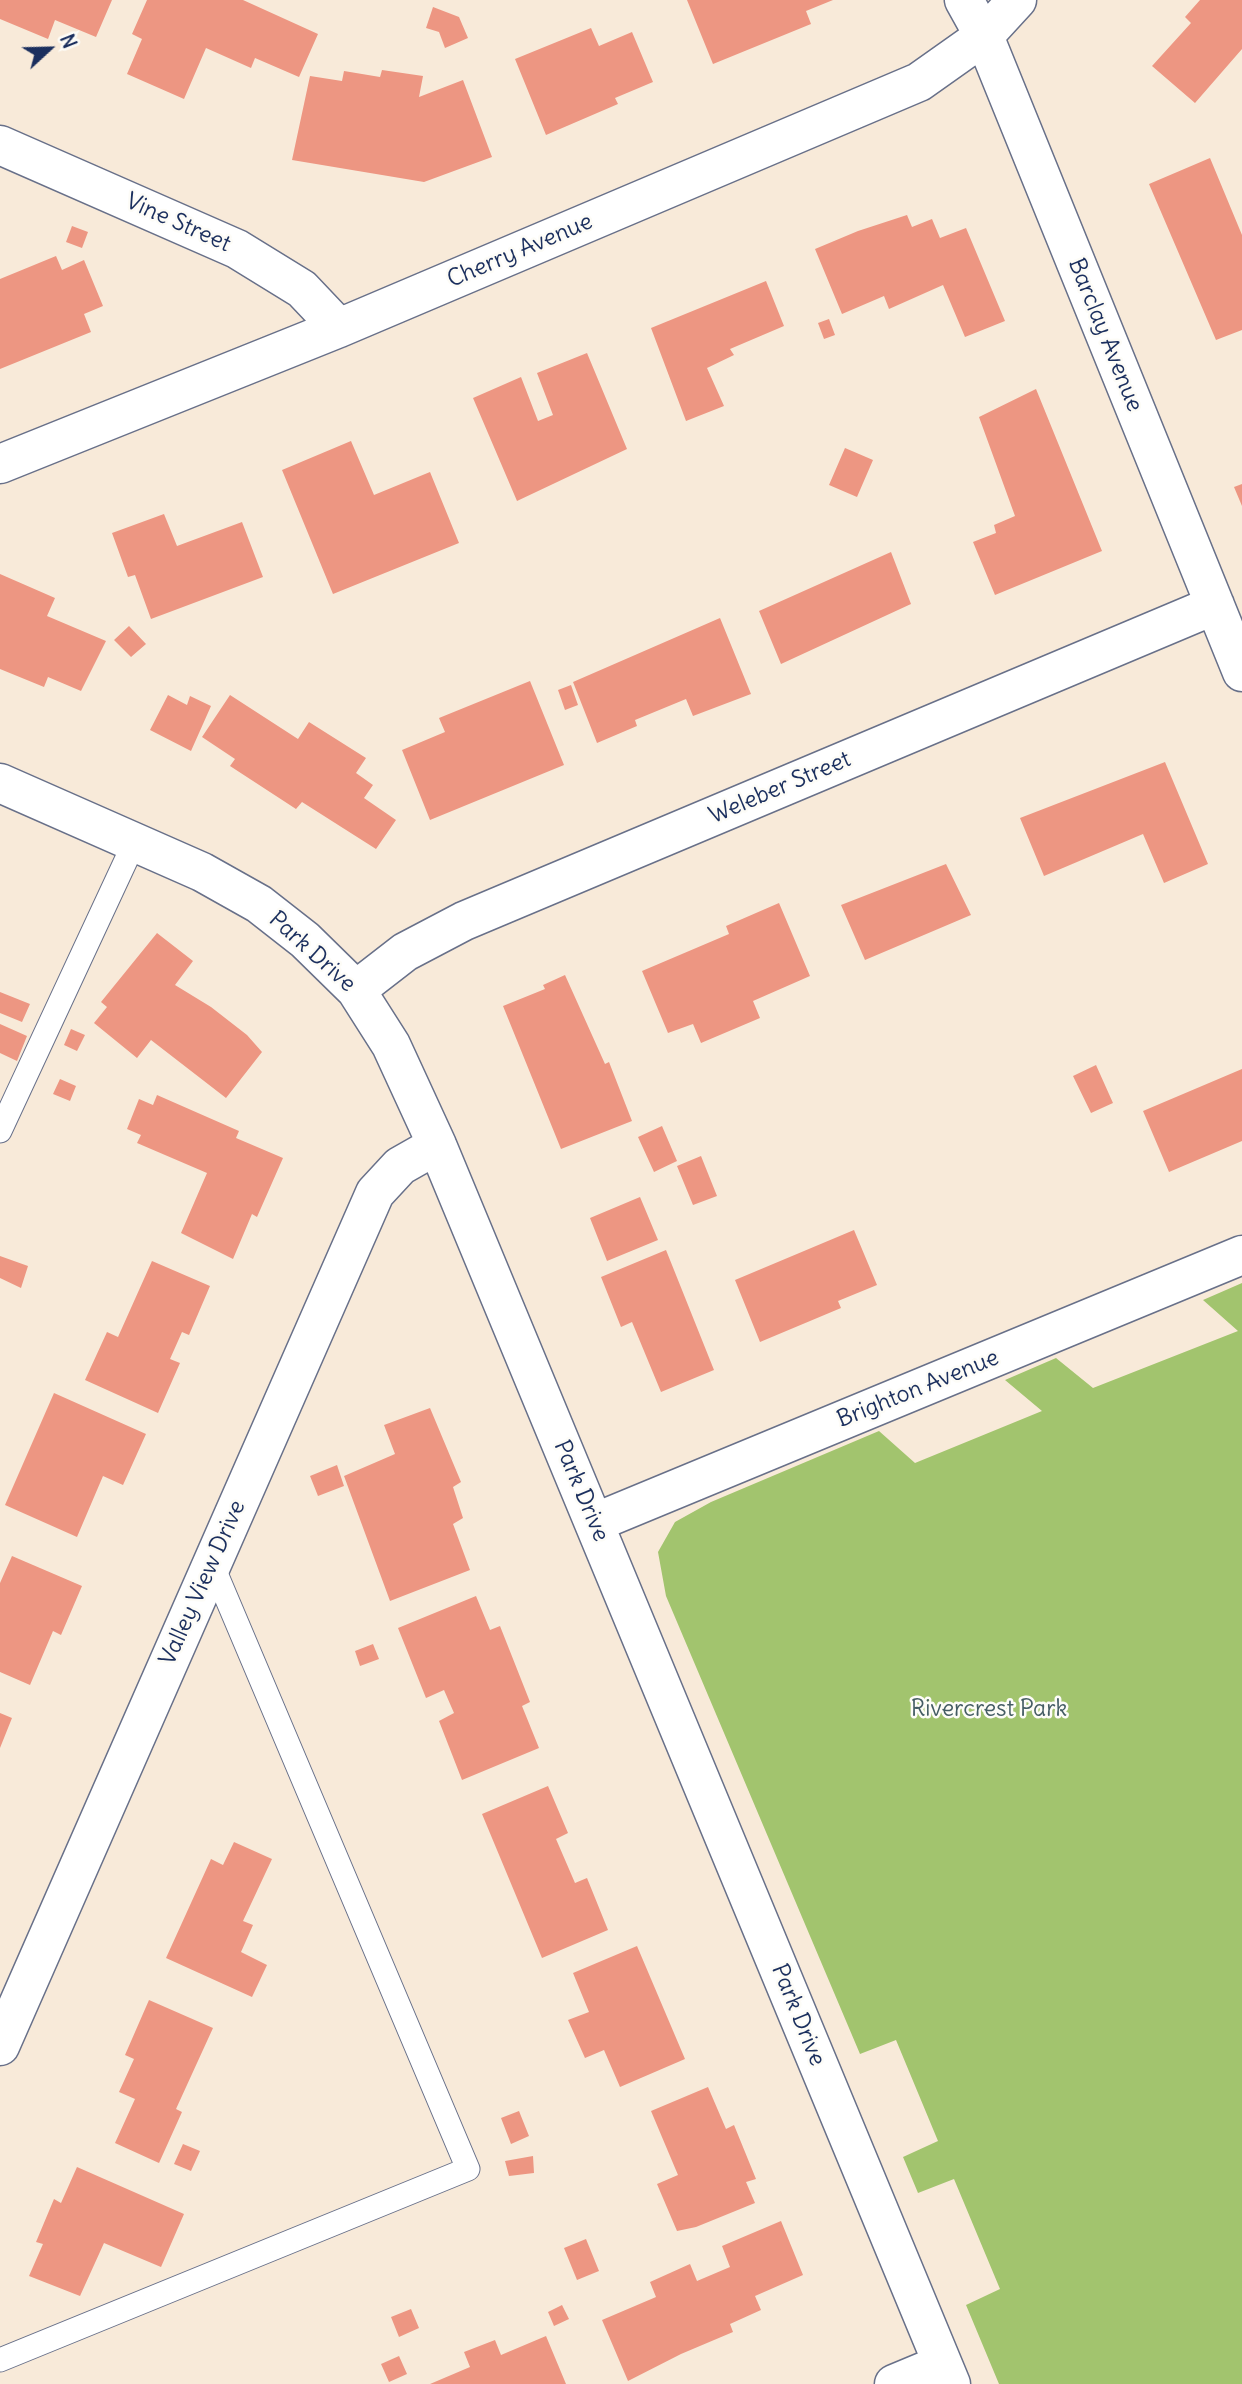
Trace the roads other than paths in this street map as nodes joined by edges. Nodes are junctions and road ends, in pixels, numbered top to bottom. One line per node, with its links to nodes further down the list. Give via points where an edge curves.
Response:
1 (964, 0): 3 (street, Barclay Avenue)
2 (1017, 0): 3 (street, Cherry Avenue)
3 (984, 36): 5 (street, Cherry Avenue, via 919,82); 7 (street, Barclay Avenue)
4 (0, 145): 5 (street, Vine Street, via 237,248 302,289)
5 (339, 328): 6 (street, Cherry Avenue)
6 (0, 464)
7 (1215, 606): 8 (street, Barclay Avenue); 11 (street, Weleber Street, via 464,922 405,952)
8 (1242, 672)
9 (0, 783): 10 (street, Park Drive)
10 (135, 841): 11 (street, Park Drive, via 259,904 305,940); 12 (lane)
11 (356, 990): 13 (street, Park Drive, via 391,1045)
12 (0, 1131)
13 (437, 1145): 15 (street, Park Drive); 16 (street, Valley View Drive, via 400,1166 375,1193)
14 (1242, 1255): 15 (street, Brighton Avenue)
15 (594, 1523): 19 (street, Park Drive)
16 (212, 1564): 17 (street, Valley View Drive); 18 (lane, via 468,2169)
17 (0, 2046)
18 (0, 2360)
19 (947, 2374): 20 (street)
20 (894, 2384)

